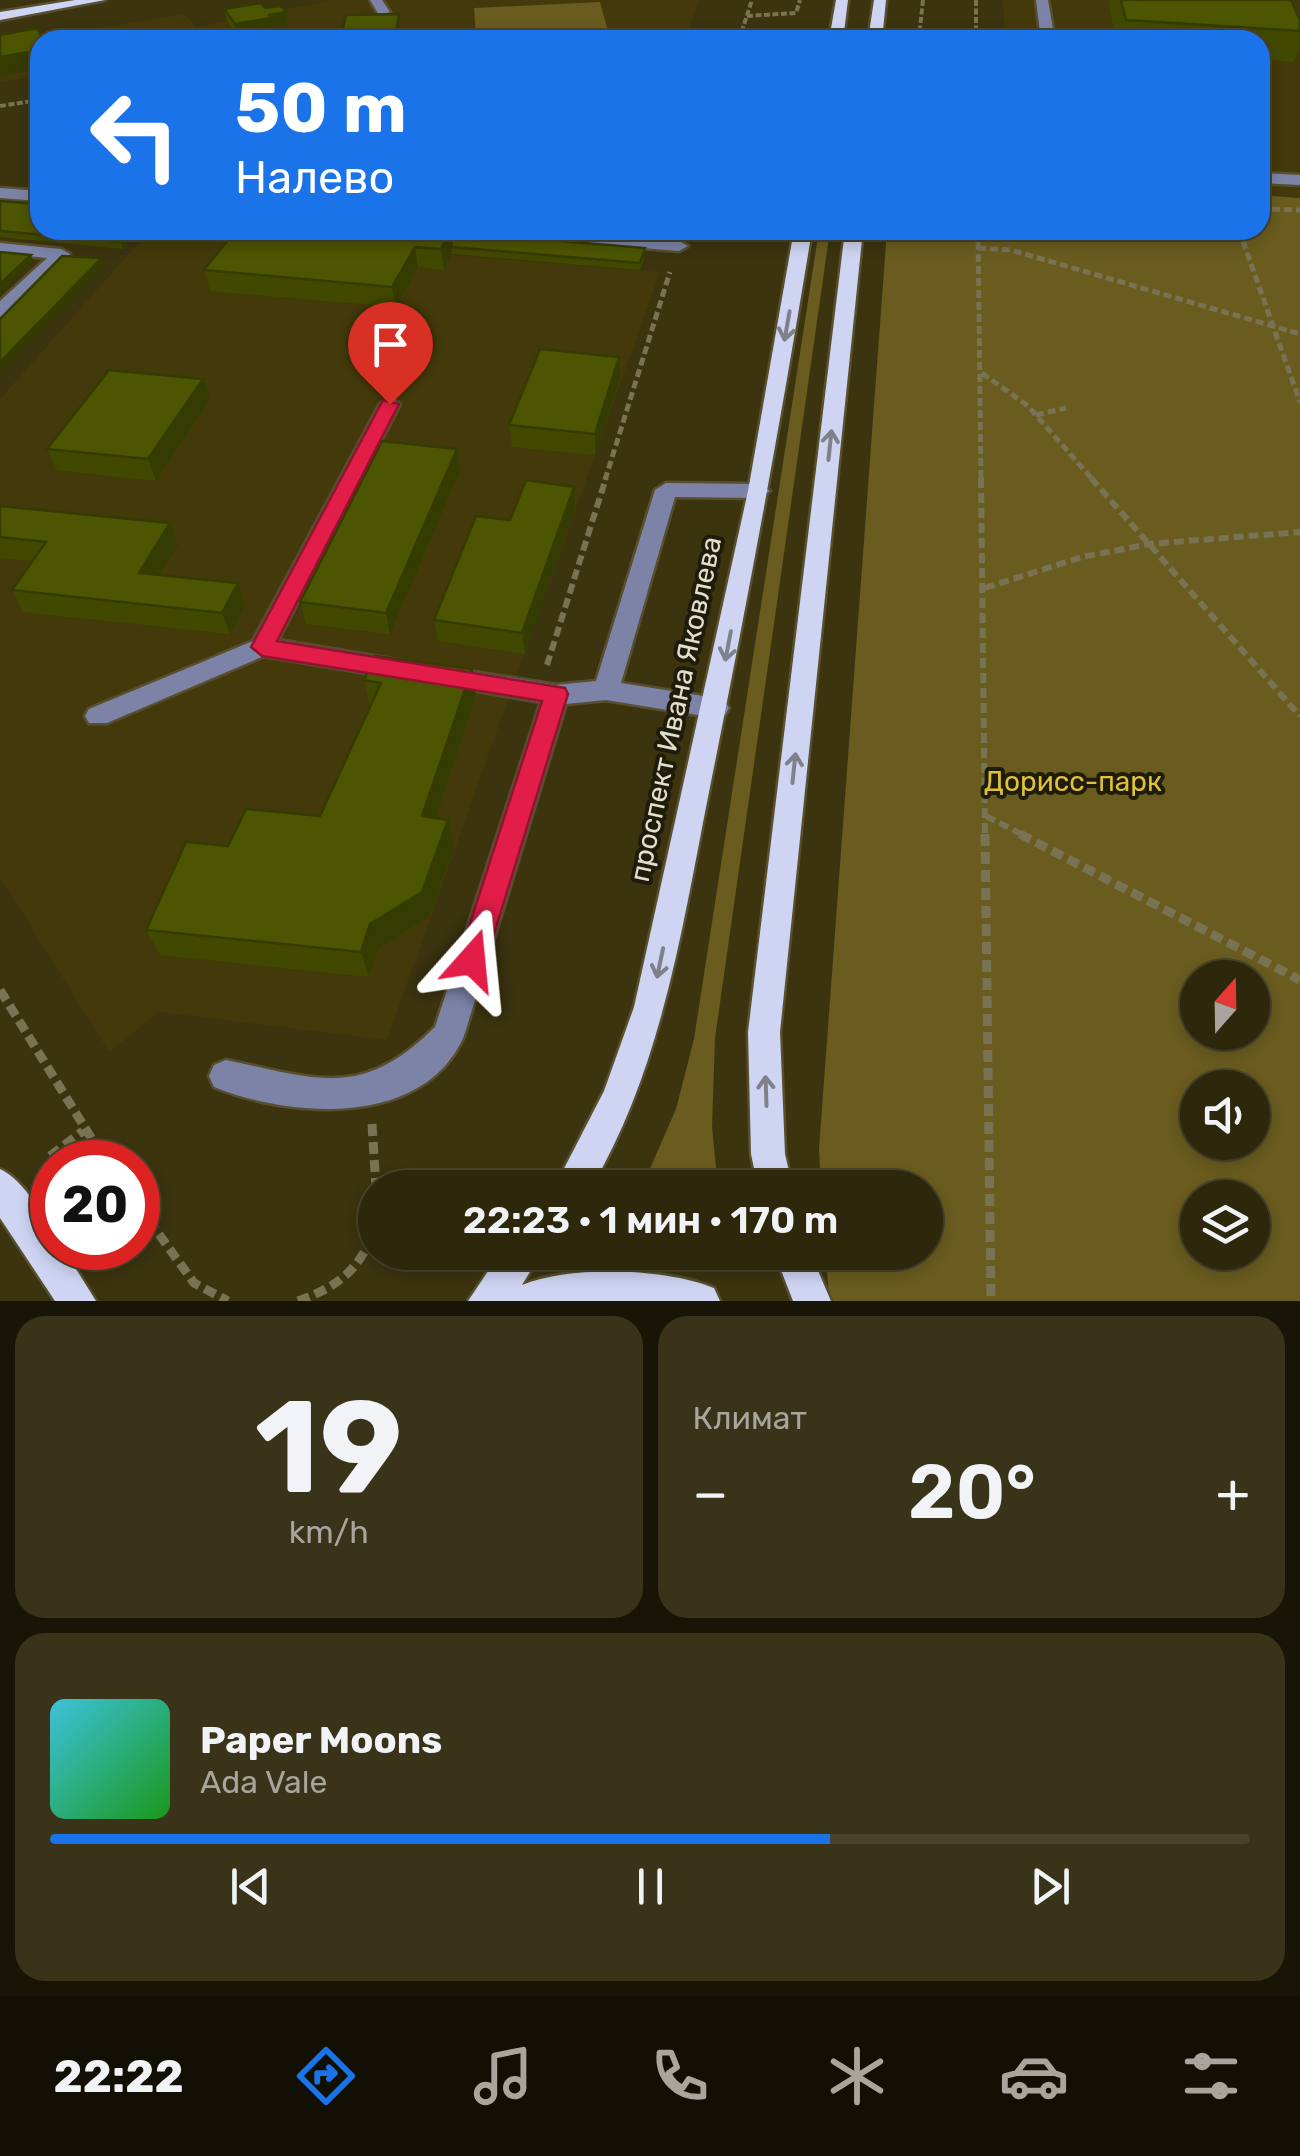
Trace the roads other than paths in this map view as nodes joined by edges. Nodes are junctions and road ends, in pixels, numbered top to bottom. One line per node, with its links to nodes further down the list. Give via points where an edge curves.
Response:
1 (100, 0): 5 (main road)
2 (842, 0): 6 (main road)
3 (880, 0): 7 (main road)
4 (1042, 0): 8 (lane)
5 (0, 16)
6 (838, 30)
7 (877, 30)
8 (1046, 30)
9 (1270, 178): 10 (lane)
10 (1300, 180)
11 (0, 193): 12 (lane)
12 (30, 195)
13 (604, 240): 16 (lane)
14 (801, 240): 20 (main road, проспект Ивана Яковлева, one-way to 20)
15 (853, 240): 28 (main road, one-way to 15, via 764,1032)
16 (678, 246)
17 (0, 248): 18 (lane, via 62,254)
18 (0, 311)
19 (390, 404): 21 (lane)
20 (759, 491): 22 (lane, via 666,490); 24 (main road, проспект Ивана Яковлева, one-way to 24)
21 (262, 647): 23 (lane); 25 (lane)
22 (606, 690): 23 (lane); 24 (lane)
23 (556, 694): 26 (lane, via 448,1036 422,1067 370,1093 331,1097)
24 (716, 708): 27 (main road, проспект Ивана Яковлева, one-way to 27, via 650,1007 627,1078)
25 (98, 716)
26 (226, 1076)
27 (581, 1170)
28 (772, 1170)
29 (0, 1187): 32 (main road)
30 (510, 1270): 33 (main road)
31 (799, 1270): 36 (main road)
32 (77, 1301)
33 (486, 1301)
34 (529, 1301): 35 (main road, via 631,1290)
35 (700, 1301)
36 (812, 1301)

